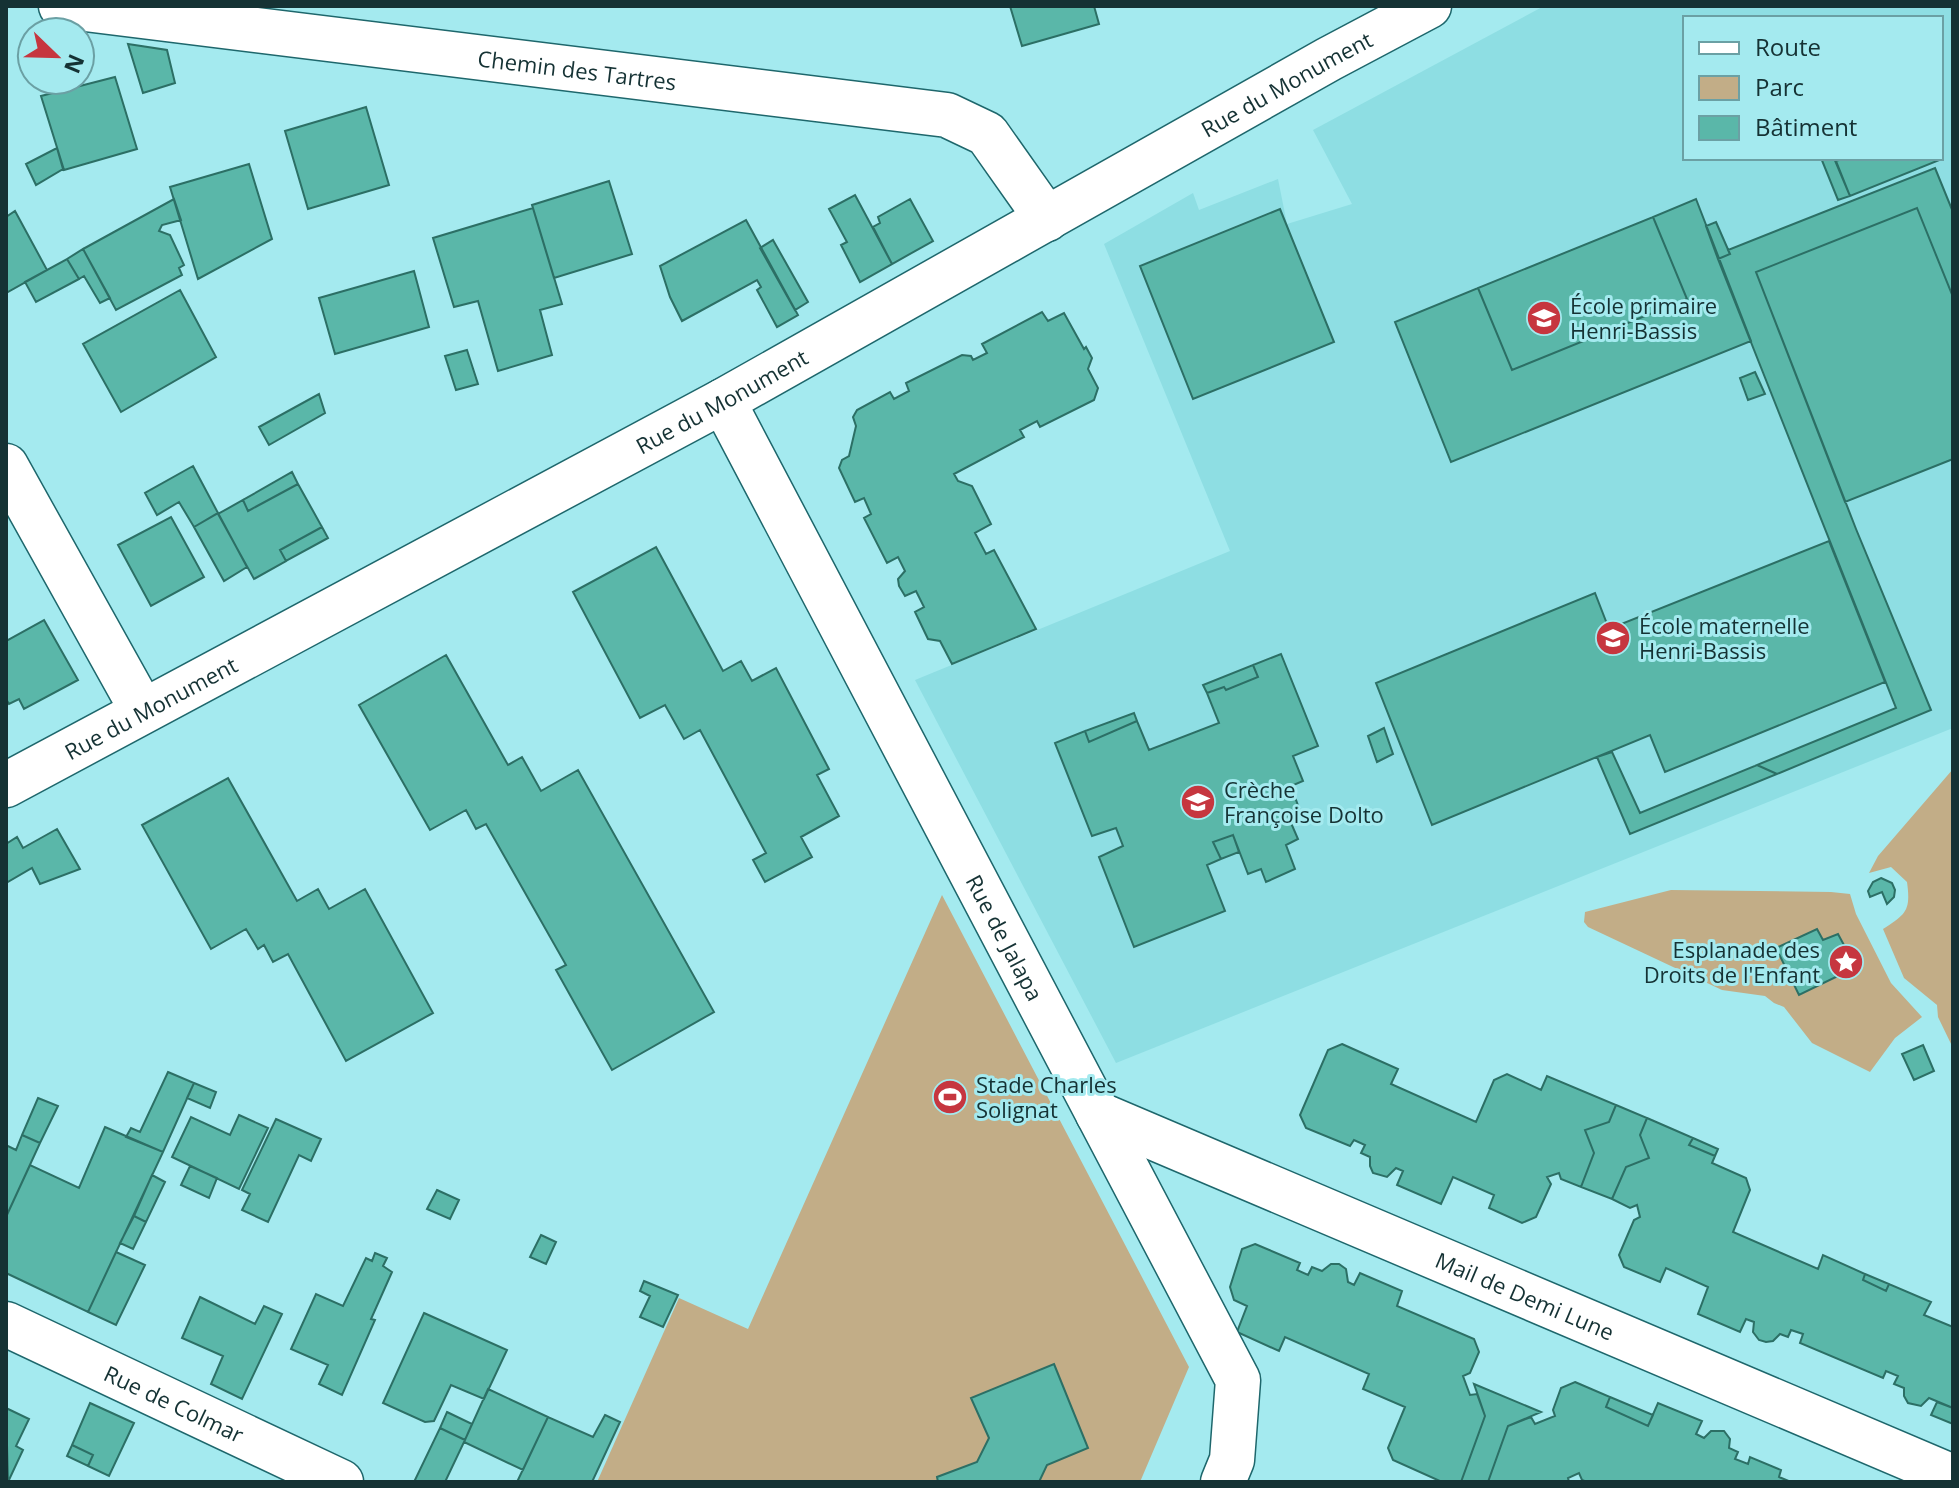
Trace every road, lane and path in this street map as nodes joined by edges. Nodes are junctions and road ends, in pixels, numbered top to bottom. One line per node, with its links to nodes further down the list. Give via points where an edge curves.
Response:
1 (61, 6): 3 (street, Chemin des Tartres, via 947,115 987,134)
2 (1429, 6): 3 (street, Rue du Monument)
3 (1047, 219): 4 (street, Rue du Monument)
4 (723, 401): 6 (street, Rue du Monument); 8 (street, Rue de Jalapa)
5 (6, 466): 6 (street)
6 (142, 710): 7 (street, Rue du Monument)
7 (6, 785)
8 (1098, 1114): 10 (street, Mail de Demi Lune); 12 (street, Rue de Jalapa, via 1238,1380 1232,1460)
9 (6, 1324): 11 (street, Rue de Colmar)
10 (1953, 1477)
11 (341, 1482)
12 (1223, 1482)

